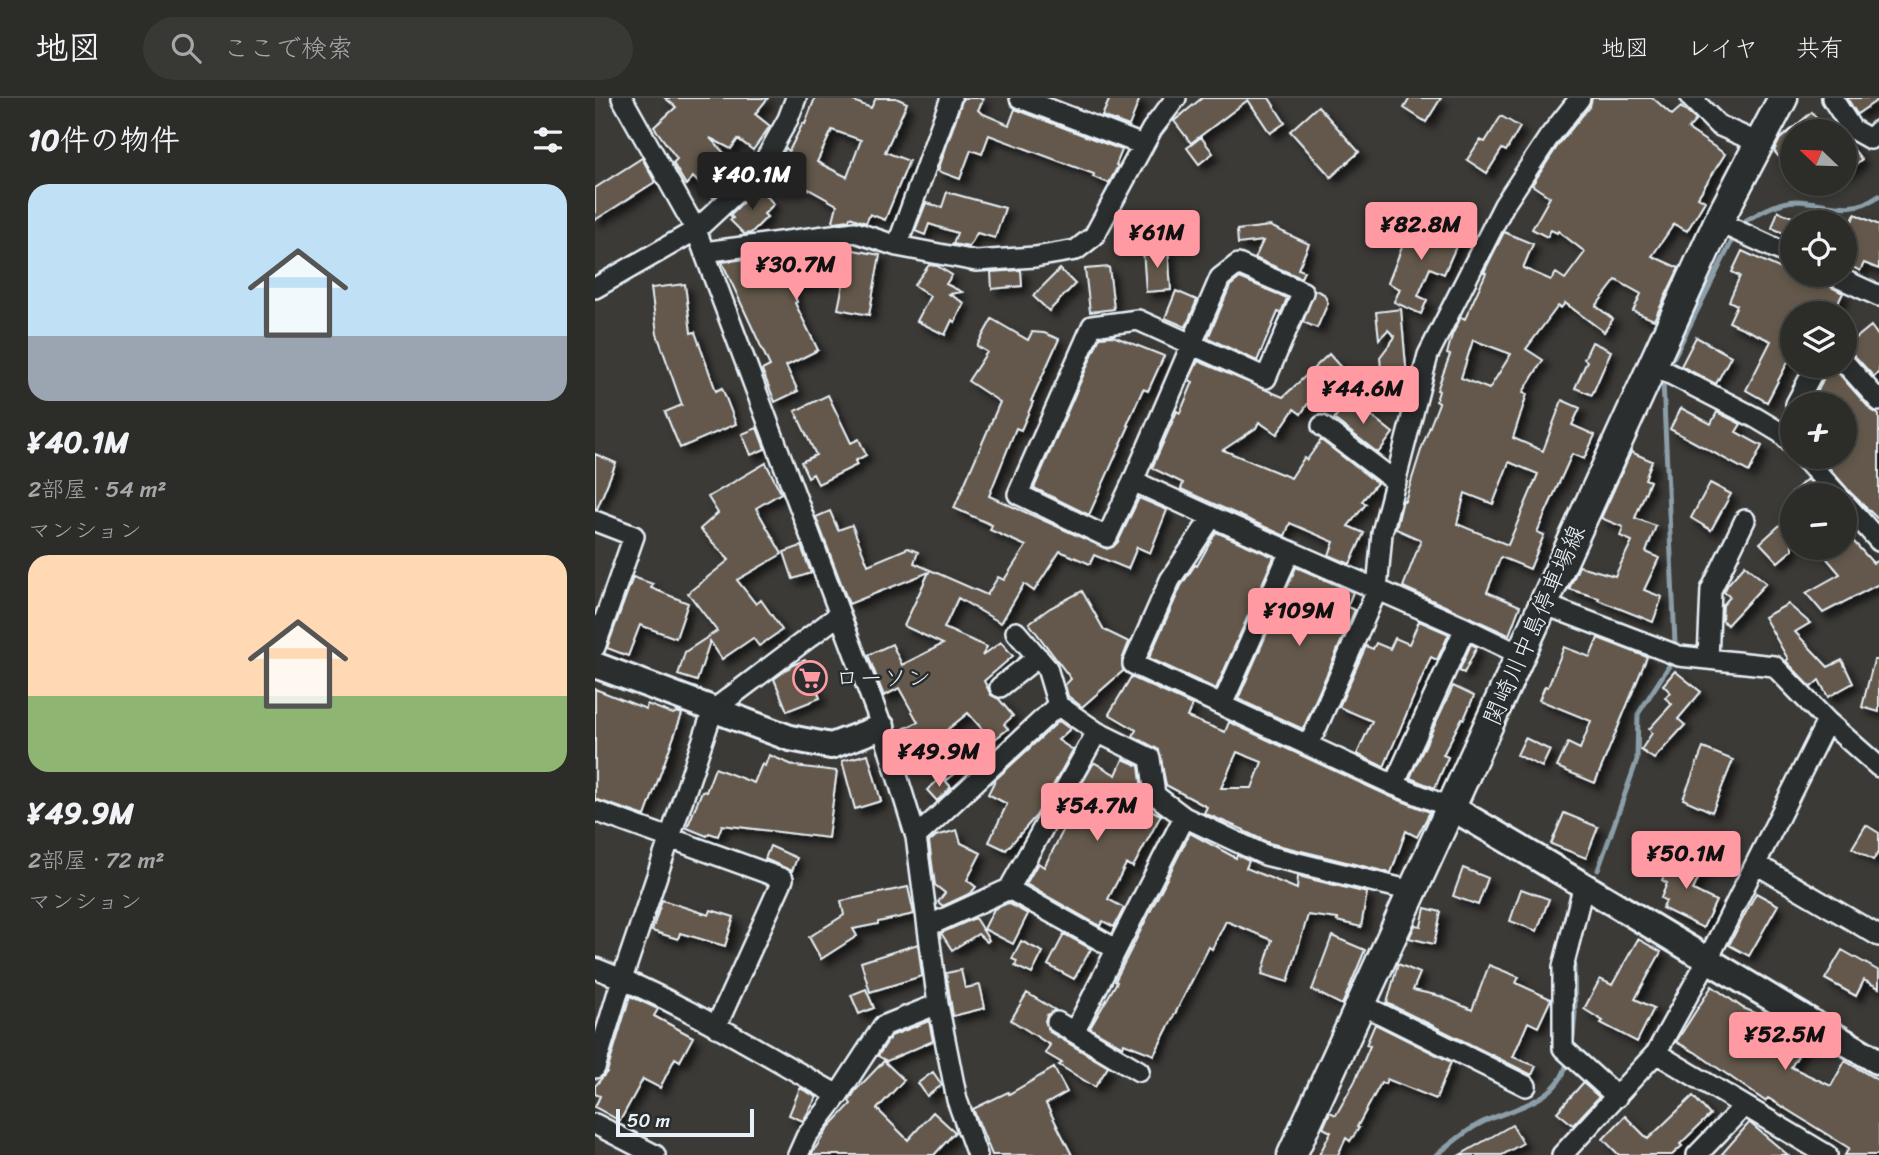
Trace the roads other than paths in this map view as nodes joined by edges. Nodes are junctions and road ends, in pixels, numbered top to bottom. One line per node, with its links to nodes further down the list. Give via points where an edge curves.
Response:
1 (622, 98): 14 (street)
2 (796, 98): 14 (street, via 765,160)
3 (951, 98): 15 (street)
4 (1020, 98): 12 (street)
5 (1176, 98): 12 (street)
6 (1580, 98): 29 (street, via 1504,205 1428,355)
7 (1691, 98): 11 (street, via 1719,125)
8 (1783, 98): 11 (main road, 関崎川中島停車場線)
9 (1832, 98): 10 (street, via 1852,129 1870,139)
10 (1879, 130)
11 (1759, 143): 13 (main road, 関崎川中島停車場線)
12 (1143, 145): 15 (street, via 1094,236 1076,250 977,261)
13 (1718, 222): 16 (street); 22 (main road, 関崎川中島停車場線)
14 (697, 230): 17 (street); 19 (street)
15 (897, 246): 17 (street, via 855,232)
16 (1780, 250)
17 (704, 252): 39 (street)
18 (1857, 286): 20 (street)
19 (595, 288)
20 (1879, 296)
21 (1191, 344): 21 (street, via 1266,378 1303,292 1238,264 1220,278); 28 (street); 28 (street, via 1138,320 1091,326 1018,494 1107,537)
22 (1653, 365): 26 (street); 38 (main road, 関崎川中島停車場線)
23 (1857, 376): 24 (street)
24 (1879, 401)
25 (1322, 426): 29 (street)
26 (1780, 434)
27 (1814, 469): 30 (street)
28 (1133, 481): 32 (street)
29 (1396, 482): 37 (street, via 1382,533)
30 (1827, 483)
31 (1857, 516): 35 (street)
32 (1212, 517): 36 (street); 49 (street, via 1170,580 1133,664)
33 (1745, 520): 45 (street, via 1711,590)
34 (595, 521): 42 (street, via 634,536)
35 (1879, 541)
36 (1290, 551): 37 (street); 49 (street)
37 (1377, 590): 40 (street); 54 (street)
38 (1543, 604): 43 (main road, 関崎川中島停車場線); 45 (street, via 1679,656)
39 (840, 614): 50 (street); 52 (street)
40 (1465, 628): 43 (street); 56 (street)
41 (1016, 632): 44 (street)
42 (595, 648)
43 (1519, 654): 57 (main road, 関崎川中島停車場線)
44 (1038, 657): 47 (street); 48 (street, via 1047,668)
45 (1708, 659): 51 (street, via 1774,666)
46 (595, 665): 50 (street)
47 (1000, 687)
48 (1058, 705): 53 (street); 61 (street)
49 (1222, 705): 54 (street)
50 (713, 710): 52 (street, via 790,738 831,746); 60 (street)
51 (1827, 721): 55 (street); 62 (street)
52 (882, 727): 61 (street)
53 (1097, 732): 59 (street, via 1150,758 1155,795); 64 (street)
54 (1309, 745): 56 (street)
55 (1878, 764)
56 (1394, 785): 57 (street)
57 (1452, 808): 63 (street); 65 (main road, 関崎川中島停車場線)
58 (595, 811): 60 (street)
59 (1184, 817): 65 (street, via 1265,855); 68 (street)
60 (672, 837): 71 (street); 74 (street, via 783,879)
61 (916, 837): 66 (street)
62 (1756, 864): 67 (street); 69 (street)
63 (1584, 884): 69 (street); 81 (street, via 1563,967 1563,1048)
64 (1009, 889): 66 (street); 68 (street)
65 (1412, 891): 73 (main road, 関崎川中島停車場線)
66 (928, 926): 72 (street)
67 (1879, 936)
68 (1116, 949): 78 (street, via 1066,1027)
69 (1707, 961): 75 (street); 76 (street)
70 (595, 968): 71 (street)
71 (622, 979): 74 (street); 77 (street)
72 (938, 1004): 80 (street, via 883,1027); 86 (street, via 957,1100)
73 (1361, 1004): 79 (street); 87 (main road, 関崎川中島停車場線)
74 (716, 1027): 80 (street)
75 (1656, 1053): 81 (street); 82 (street)
76 (1879, 1062)
77 (595, 1068)
78 (1139, 1071)
79 (1526, 1086)
80 (838, 1095): 85 (street, via 806,1137)
81 (1617, 1097): 88 (street)
82 (1744, 1106): 89 (street); 90 (street)
83 (595, 1124): 84 (street)
84 (655, 1155)
85 (799, 1155)
86 (977, 1155)
87 (1292, 1155)
88 (1562, 1155)
89 (1697, 1155)
90 (1828, 1155)

